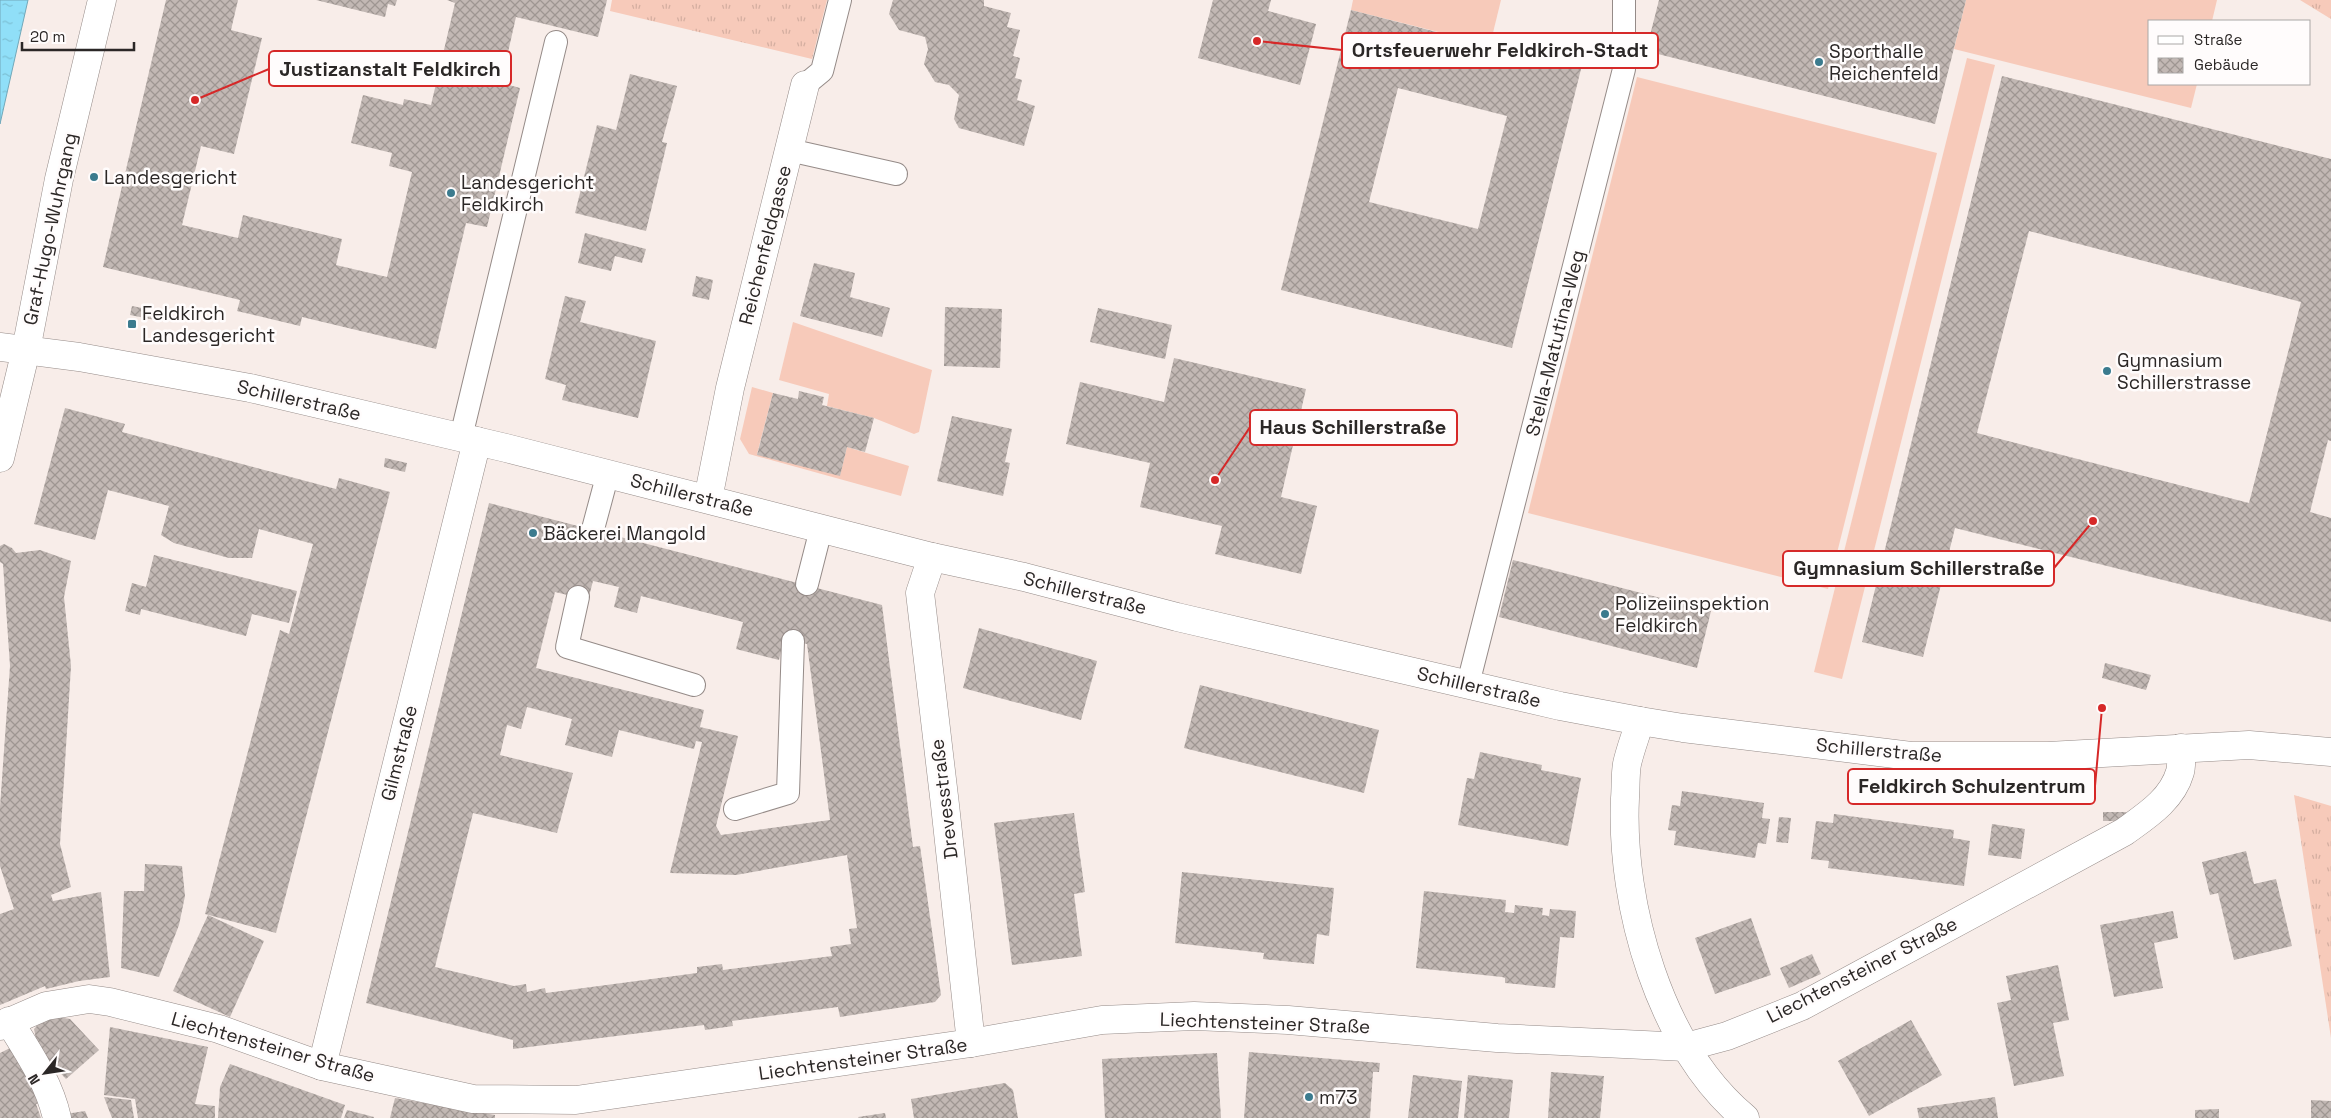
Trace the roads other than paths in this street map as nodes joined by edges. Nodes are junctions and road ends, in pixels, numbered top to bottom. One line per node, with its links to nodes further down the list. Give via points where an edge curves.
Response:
1 (102, 0): 8 (street, Graf-Hugo-Wuhrgang, via 59,179)
2 (840, 0): 5 (lane, Reichenfeldgasse, via 822,71)
3 (1624, 0): 19 (lane, Stella-Matutina-Weg, via 1624,69)
4 (556, 42): 9 (lane)
5 (805, 85): 6 (street, Reichenfeldgasse)
6 (789, 150): 7 (lane); 12 (street, Reichenfeldgasse, via 730,388)
7 (896, 174)
8 (13, 348): 9 (street, Schillerstraße, via 250,388); 10 (street, Graf-Hugo-Wuhrgang)
9 (469, 439): 11 (street, Schillerstraße); 28 (street, Gilmstraße)
10 (0, 458)
11 (608, 474): 12 (street, Schillerstraße); 13 (lane)
12 (708, 499): 14 (street, Schillerstraße)
13 (594, 529)
14 (821, 529): 15 (street, Schillerstraße); 16 (lane)
15 (932, 557): 19 (street, Schillerstraße); 26 (street, Drevesstraße, via 920,593)
16 (807, 584)
17 (578, 597): 20 (lane, via 566,647)
18 (793, 641): 24 (lane, via 788,793)
19 (1468, 684): 21 (street, Schillerstraße, via 1560,706)
20 (694, 685)
21 (1640, 720): 22 (street, Schillerstraße, via 1911,756 2048,756); 27 (street, via 1627,764 1625,813 1634,908 1664,1005)
22 (2181, 748): 23 (street, via 2249,745); 27 (street, Liechtensteiner Straße, via 2180,771 2172,788 2158,806 2124,832 1802,1006 1727,1036)
23 (2331, 752)
24 (735, 809)
25 (4, 1023): 28 (street, Liechtensteiner Straße, via 46,1006 89,999 219,1029); 29 (street, via 43,1076)
26 (971, 1043): 27 (street, Liechtensteiner Straße, via 1102,1020 1194,1016 1288,1020 1497,1038); 28 (street, Liechtensteiner Straße, via 576,1100 473,1099)
27 (1686, 1047): 30 (street, via 1727,1103)
28 (322, 1066)
29 (57, 1118)
30 (1744, 1118)

